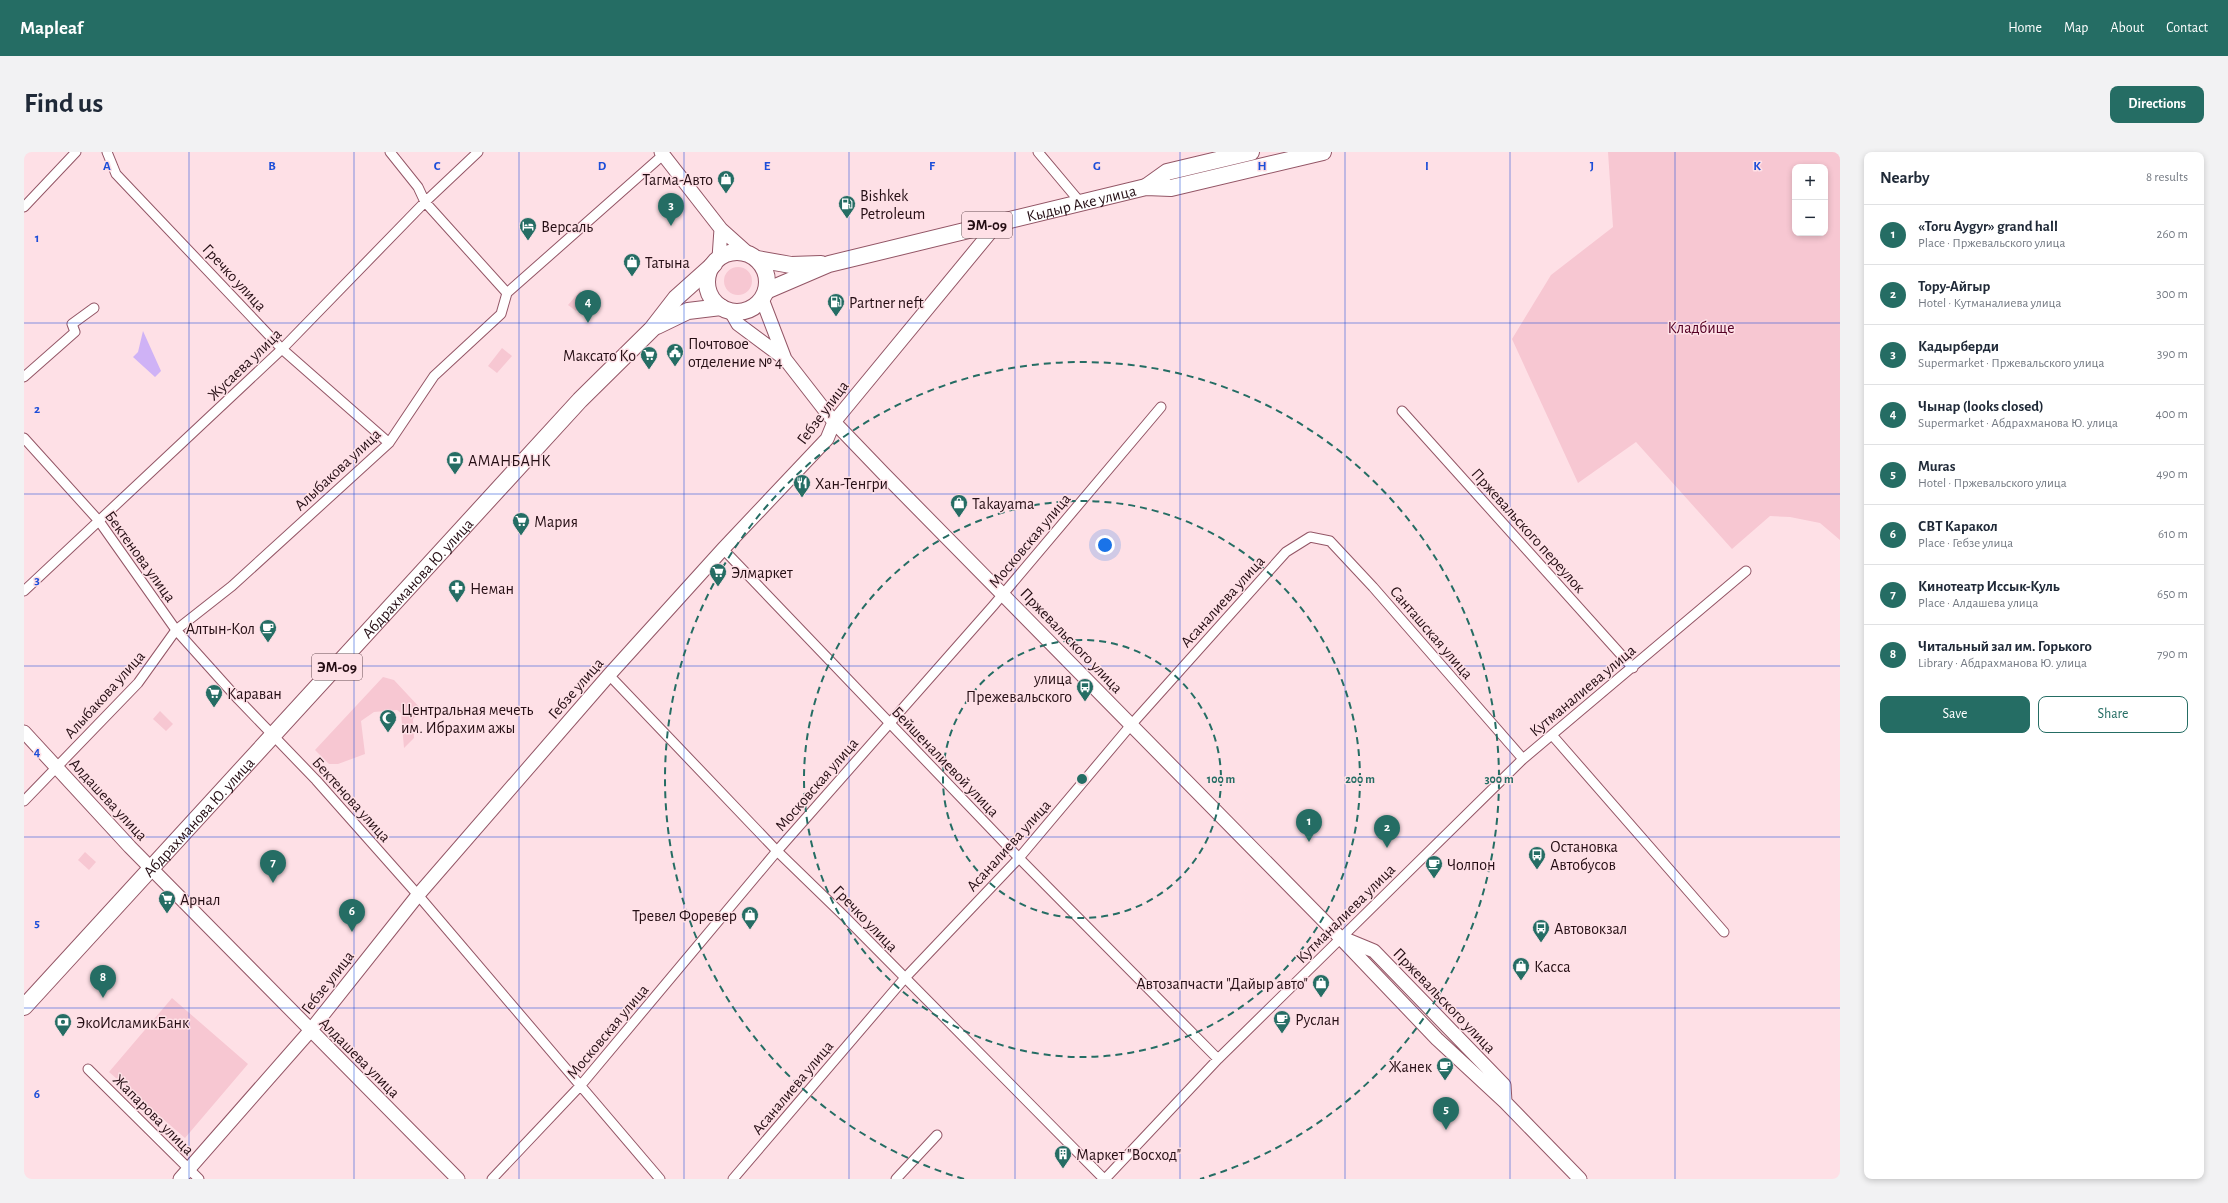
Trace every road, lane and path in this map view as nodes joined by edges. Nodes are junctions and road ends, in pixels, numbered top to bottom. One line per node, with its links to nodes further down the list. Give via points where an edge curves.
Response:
1 (76, 152): 12 (street)
2 (107, 152): 23 (street, Гречко улица, via 116,174)
3 (390, 152): 10 (street, via 418,187)
4 (478, 152): 10 (street, Жусаева улица)
5 (1038, 152): 11 (street)
6 (1251, 152): 9 (highway, Кыдыр Аке улица / ЭМ-09, via 1167,172)
7 (1323, 152): 9 (highway, Кыдыр Аке улица / ЭМ-09, via 1171,188)
8 (662, 153): 14 (main road); 18 (street)
9 (1146, 187): 11 (highway, Кыдыр Аке улица / ЭМ-09)
10 (426, 202): 18 (street); 23 (street, Жусаева улица)
11 (1080, 202): 13 (highway, Кыдыр Аке улица / ЭМ-09)
12 (24, 206)
13 (998, 223): 17 (highway, Кыдыр Аке улица / ЭМ-09); 28 (main road, Гебзе улица)
14 (721, 229): 15 (main road); 16 (main road)
15 (754, 257): 16 (highway, ЭМ-09, via 734,252); 17 (highway, Кыдыр Аке улица / ЭМ-09, via 791,265); 19 (highway, via 766,274)
16 (716, 261): 21 (highway, via 710,270 708,285 714,301); 22 (highway, Абдрахманова Ю. улица / ЭМ-09, via 676,298)
17 (829, 264): 19 (highway, Кыдыр Аке улица / ЭМ-09)
18 (508, 293): 30 (street, Алыбакова улица, via 501,314 434,376)
19 (764, 295): 21 (highway, ЭМ-09, via 748,310); 24 (main road, Пржевальского улица)
20 (94, 308): 25 (street, via 72,324 75,332)
21 (726, 309): 22 (highway, Абдрахманова Ю. улица / ЭМ-09, via 688,311); 24 (main road, Пржевальского улица, via 738,324)
22 (652, 329): 43 (highway, Абдрахманова Ю. улица / ЭМ-09, via 580,400)
23 (282, 349): 30 (street, Гречко улица); 31 (street, Жусаева улица)
24 (785, 360): 28 (main road, Пржевальского улица)
25 (24, 378)
26 (1162, 407): 36 (street, Московская улица)
27 (1402, 411): 38 (street, Пржевальского переулок)
28 (834, 422): 33 (main road, Гебзе улица, via 827,439); 36 (main road, Пржевальского улица)
29 (24, 438): 31 (street, Бектенова улица)
30 (389, 443): 37 (street, Алыбакова улица, via 232,586)
31 (99, 521): 35 (street, Жусаева улица); 37 (street, Бектенова улица)
32 (1310, 537): 41 (street, Асаналиева улица, via 1286,552); 45 (street, Санташская улица, via 1330,541)
33 (722, 549): 39 (main road, Гебзе улица); 40 (street, Бейшеналиевой улица)
34 (1746, 572): 38 (street, Кутманалиева улица)
35 (24, 591)
36 (1002, 594): 40 (street, Московская улица); 41 (main road, Пржевальского улица)
37 (176, 630): 43 (street, Бектенова улица); 46 (street, Алыбакова улица, via 138,683)
38 (1633, 668): 44 (street, Кутманалиева улица)
39 (609, 675): 48 (street, Гречко улица); 51 (main road, Гебзе улица)
40 (889, 723): 48 (street, Московская улица); 49 (street, Бейшеналиевой улица)
41 (1131, 725): 49 (street, Асаналиева улица); 53 (main road, Пржевальского улица)
42 (24, 732): 46 (main road, Алдашева улица)
43 (274, 735): 50 (highway, Абдрахманова Ю. улица / ЭМ-09); 51 (street, Бектенова улица)
44 (1552, 735): 45 (street, Кутманалиева улица); 52 (street)
45 (1524, 759): 53 (street, Кутманалиева улица)
46 (56, 768): 47 (street, Алыбакова улица); 50 (main road, Алдашева улица)
47 (24, 801)
48 (777, 851): 54 (street, Гречко улица); 59 (street, Московская улица)
49 (1019, 858): 54 (street, Асаналиева улица); 57 (street, Бейшеналиевой улица)
50 (151, 868): 55 (highway, Абдрахманова Ю. улица / ЭМ-09); 56 (main road, Алдашева улица)
51 (418, 895): 56 (main road, Гебзе улица); 59 (street, Бектенова улица)
52 (1724, 932)
53 (1342, 938): 57 (street, Кутманалиева улица); 69 (main road, Пржевальского улица, via 1437,1039 1506,1102)
54 (904, 979): 66 (street, Асаналиева улица); 68 (street, Гречко улица)
55 (24, 1007)
56 (310, 1030): 61 (main road, Гебзе улица); 63 (main road, Алдашева улица)
57 (1218, 1059): 68 (street, Кутманалиева улица)
58 (88, 1070): 61 (street, Жапарова улица)
59 (581, 1085): 64 (street, Московская улица); 65 (street, Бектенова улица)
60 (937, 1135): 67 (street)
61 (184, 1174): 62 (street, Жапарова улица)
62 (199, 1179)
63 (458, 1179)
64 (492, 1179)
65 (660, 1179)
66 (733, 1179)
67 (896, 1179)
68 (1104, 1179)
69 (1580, 1179)

